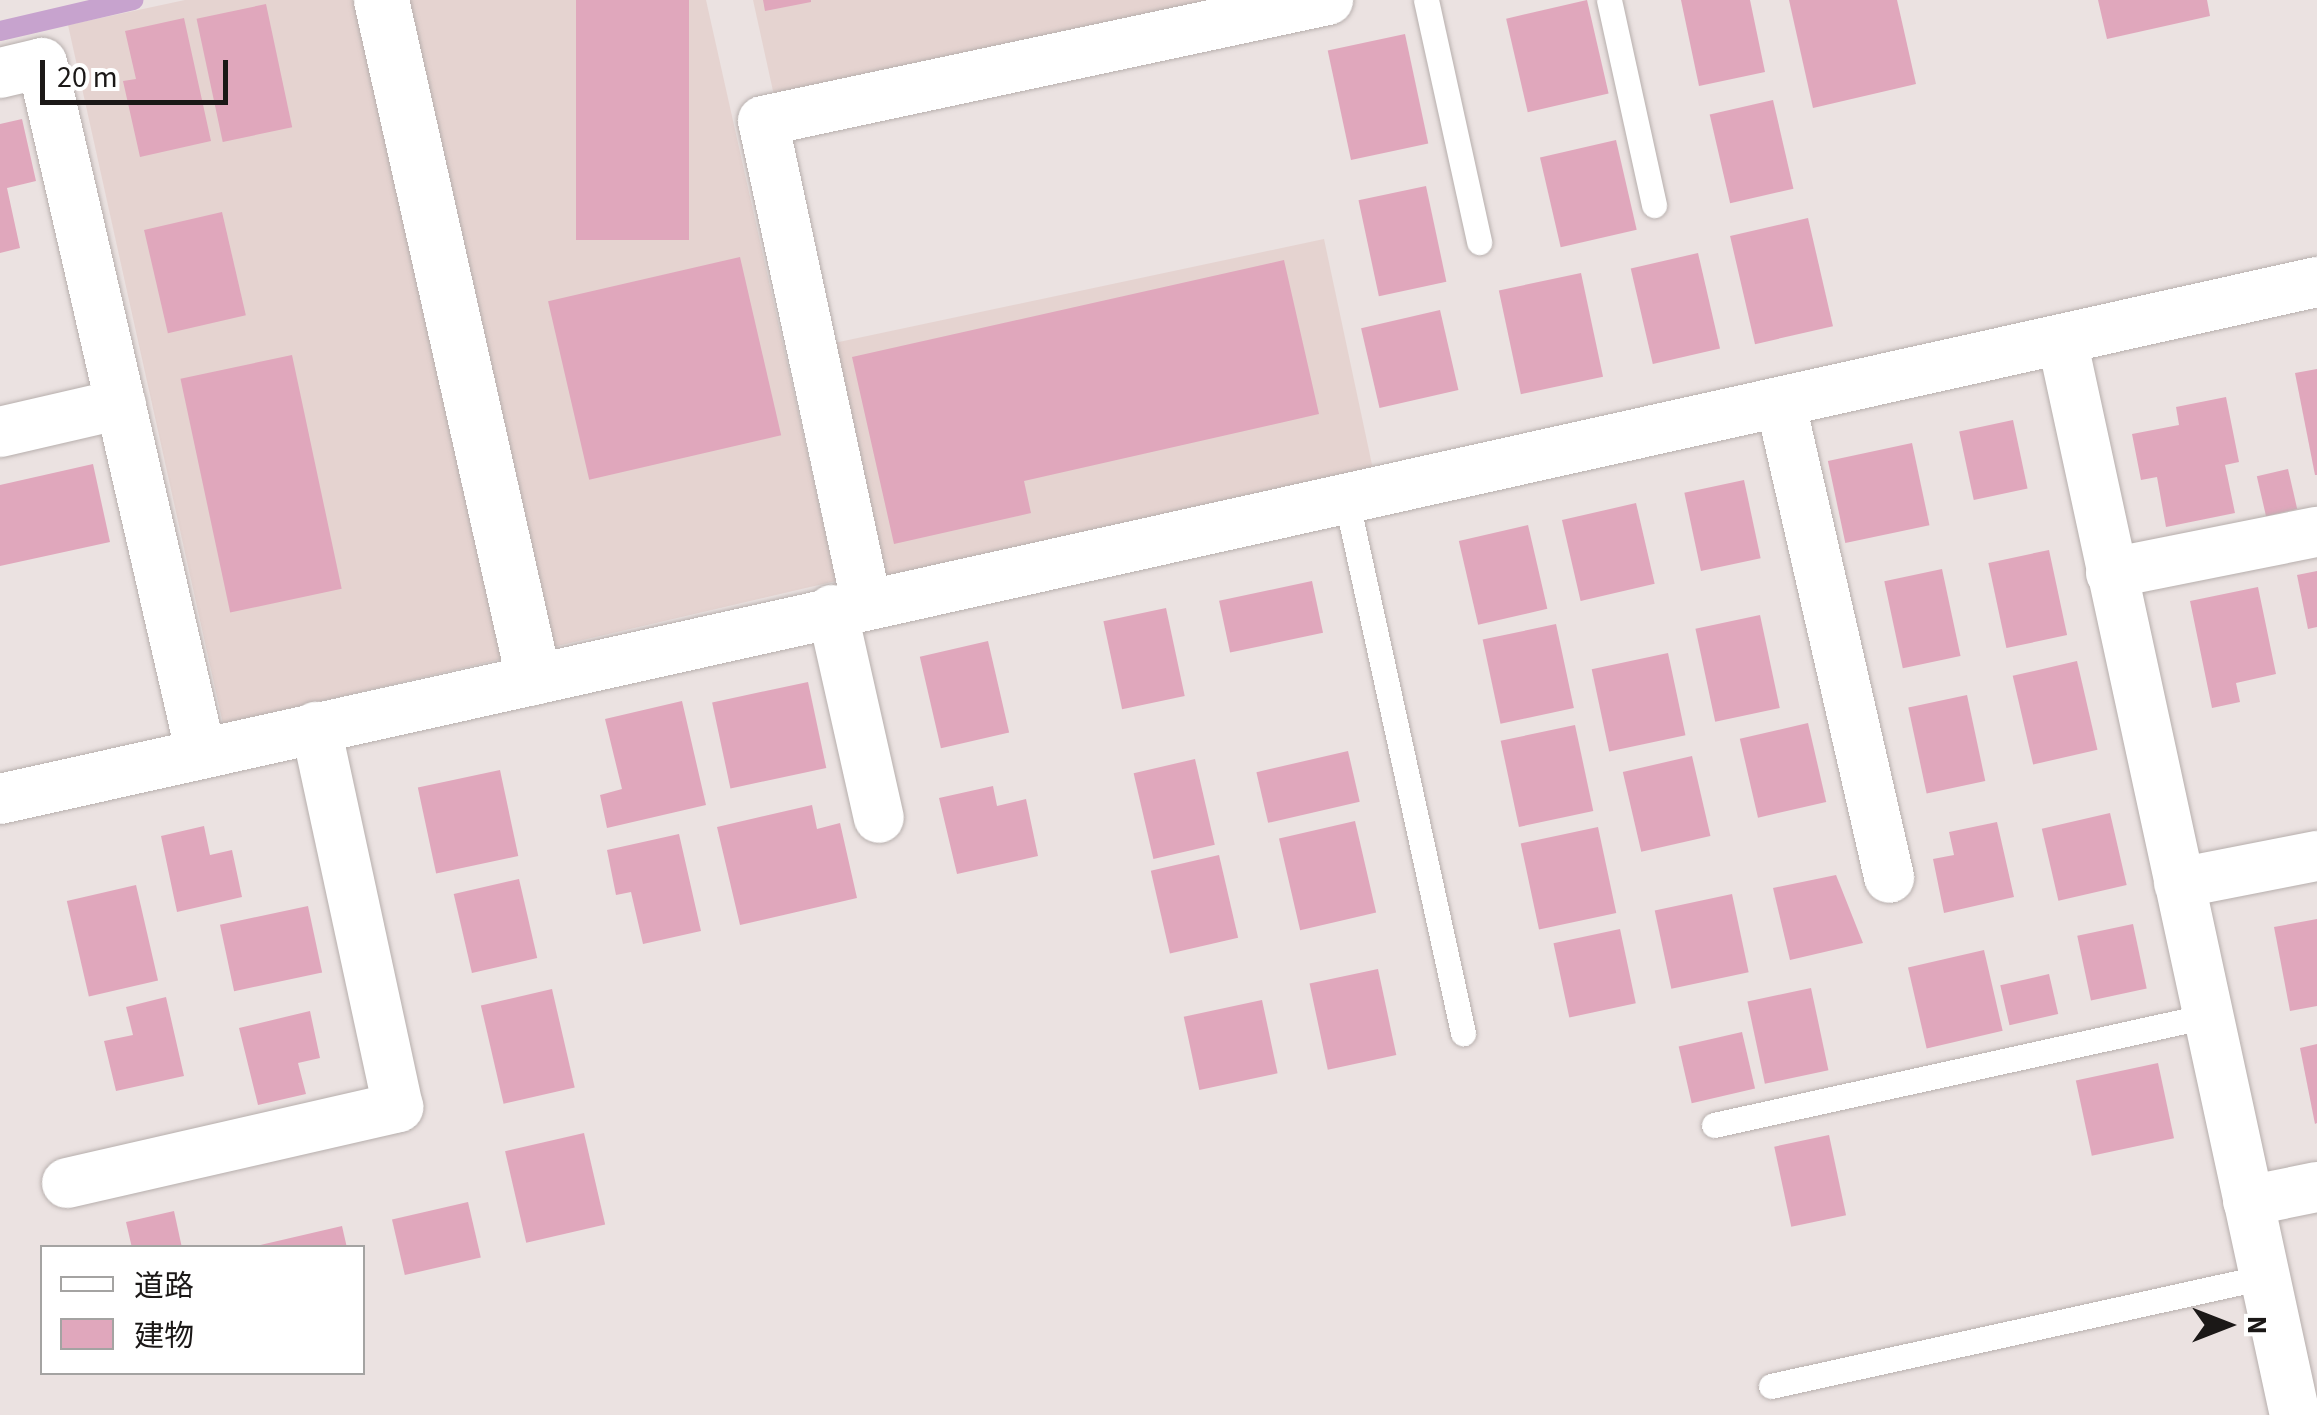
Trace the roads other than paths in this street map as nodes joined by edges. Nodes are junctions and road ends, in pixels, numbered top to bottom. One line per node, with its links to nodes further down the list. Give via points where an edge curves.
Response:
1 (381, 0): 17 (street)
2 (1328, 0): 16 (street, via 763,121)
3 (1426, 0): 7 (lane)
4 (1608, 0): 6 (lane)
5 (0, 73): 10 (street, via 42,63)
6 (1654, 204)
7 (1480, 242)
8 (2317, 282): 9 (street)
9 (2063, 344): 11 (street); 15 (street)
10 (121, 404): 12 (street); 19 (street)
11 (1781, 405): 13 (street); 23 (street)
12 (0, 432)
13 (1346, 498): 16 (street); 26 (lane)
14 (2317, 532): 15 (street)
15 (2111, 572): 24 (street)
16 (849, 606): 17 (street); 21 (street)
17 (533, 676): 18 (street)
18 (316, 727): 19 (street); 28 (street, via 398,1106)
19 (202, 754): 20 (street)
20 (0, 799)
21 (879, 818)
22 (2317, 856): 24 (street)
23 (1889, 878)
24 (2179, 883): 25 (street)
25 (2207, 1016): 27 (lane); 30 (street)
26 (1463, 1033)
27 (1714, 1125)
28 (67, 1182)
29 (2317, 1186): 30 (street)
30 (2248, 1201): 31 (street)
31 (2264, 1277): 32 (lane); 33 (street)
32 (1771, 1386)
33 (2295, 1415)

